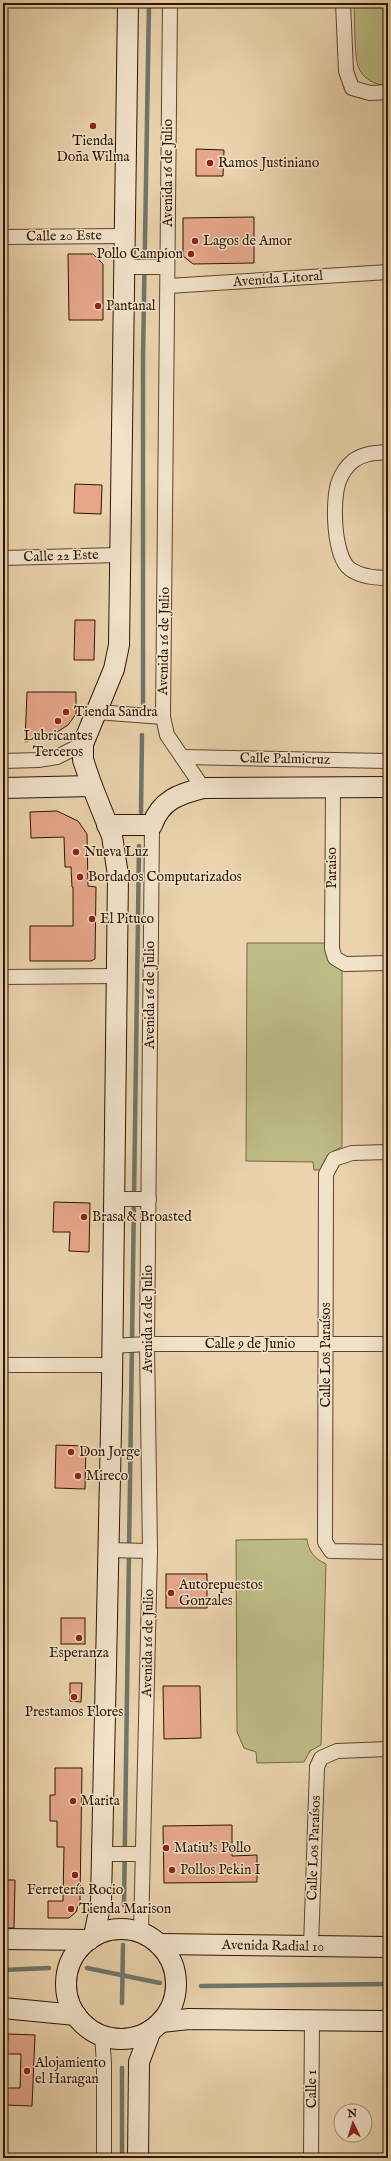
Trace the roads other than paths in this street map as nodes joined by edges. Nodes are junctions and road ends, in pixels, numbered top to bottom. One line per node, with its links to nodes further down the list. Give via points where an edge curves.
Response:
1 (128, 3): 5 (street)
2 (170, 3): 8 (street, Avenida 16 de Julio)
3 (343, 3): 4 (street, via 346,71 352,88 370,93)
4 (388, 92)
5 (124, 236): 6 (street, Calle 20 Este); 7 (street)
6 (3, 237)
7 (129, 267): 8 (street); 12 (street)
8 (161, 267): 10 (street, Avenida 16 de Julio)
9 (388, 272): 10 (street, Avenida Litoral)
10 (168, 286): 16 (street, Avenida 16 de Julio)
11 (388, 452): 14 (street, via 368,454 354,460 345,469 336,491 335,516 339,549 349,568 374,578)
12 (119, 555): 13 (street, Calle 22 Este); 15 (street, via 119,645 114,669)
13 (3, 558)
14 (388, 578)
15 (96, 712): 16 (street); 17 (street)
16 (157, 717): 18 (street, Avenida 16 de Julio)
17 (83, 744): 19 (street, via 57,757); 21 (street, via 83,760)
18 (182, 757): 20 (street, Calle Palmicruz); 25 (street, Avenida 16 de Julio)
19 (3, 761)
20 (388, 761)
21 (92, 786): 24 (street); 26 (street)
22 (388, 786): 23 (street, Calle Palmicruz)
23 (333, 787): 25 (street, Calle Palmicruz); 28 (street, Paraiso, via 332,949 335,958 345,964)
24 (3, 788)
25 (203, 788): 27 (street, Avenida 16 de Julio, via 169,801)
26 (107, 825): 27 (street); 29 (street, via 112,836 118,875)
27 (143, 825): 33 (street, Avenida 16 de Julio)
28 (388, 963)
29 (117, 976): 30 (street); 32 (street)
30 (3, 977)
31 (388, 1152): 36 (street, Calle Los Paraísos, via 352,1153 334,1160 326,1174)
32 (119, 1199): 33 (street); 37 (street)
33 (146, 1199): 34 (street, Avenida 16 de Julio)
34 (143, 1344): 36 (street, Calle 9 de Junio); 37 (street, Calle 9 de Junio); 40 (street, Avenida 16 de Julio)
35 (388, 1344): 36 (street, Calle 9 de Junio)
36 (326, 1345): 41 (street, Calle Los Paraísos, via 325,1542 331,1551)
37 (115, 1352): 38 (street, Calle 9 de Junio); 39 (street)
38 (3, 1365)
39 (114, 1550): 40 (street); 43 (street)
40 (150, 1551): 44 (street, Avenida 16 de Julio)
41 (388, 1552)
42 (388, 1749): 51 (street, Calle Los Paraísos, via 337,1751 321,1758 317,1767)
43 (108, 1854): 44 (street); 45 (street)
44 (138, 1854): 47 (street, Avenida 16 de Julio)
45 (101, 1902): 46 (street); 48 (street)
46 (119, 1929): 47 (street); 48 (street)
47 (141, 1933): 50 (street)
48 (91, 1938): 49 (street); 54 (street, via 77,1952 69,1967 66,1984)
49 (3, 1939)
50 (159, 1944): 51 (street, Avenida Radial 10); 57 (street, via 170,1957 176,1974 176,1991 171,2008)
51 (311, 1947): 52 (street, Avenida Radial 10)
52 (388, 1947)
53 (3, 2008): 54 (street)
54 (76, 2016): 58 (street)
55 (312, 2020): 56 (street); 57 (street, via 189,2019); 63 (street, Calle 1)
56 (388, 2021)
57 (156, 2026): 59 (street); 60 (street)
58 (102, 2035): 59 (street); 61 (street)
59 (127, 2038): 60 (street)
60 (139, 2062): 62 (street)
61 (104, 2158)
62 (138, 2158)
63 (312, 2158)

